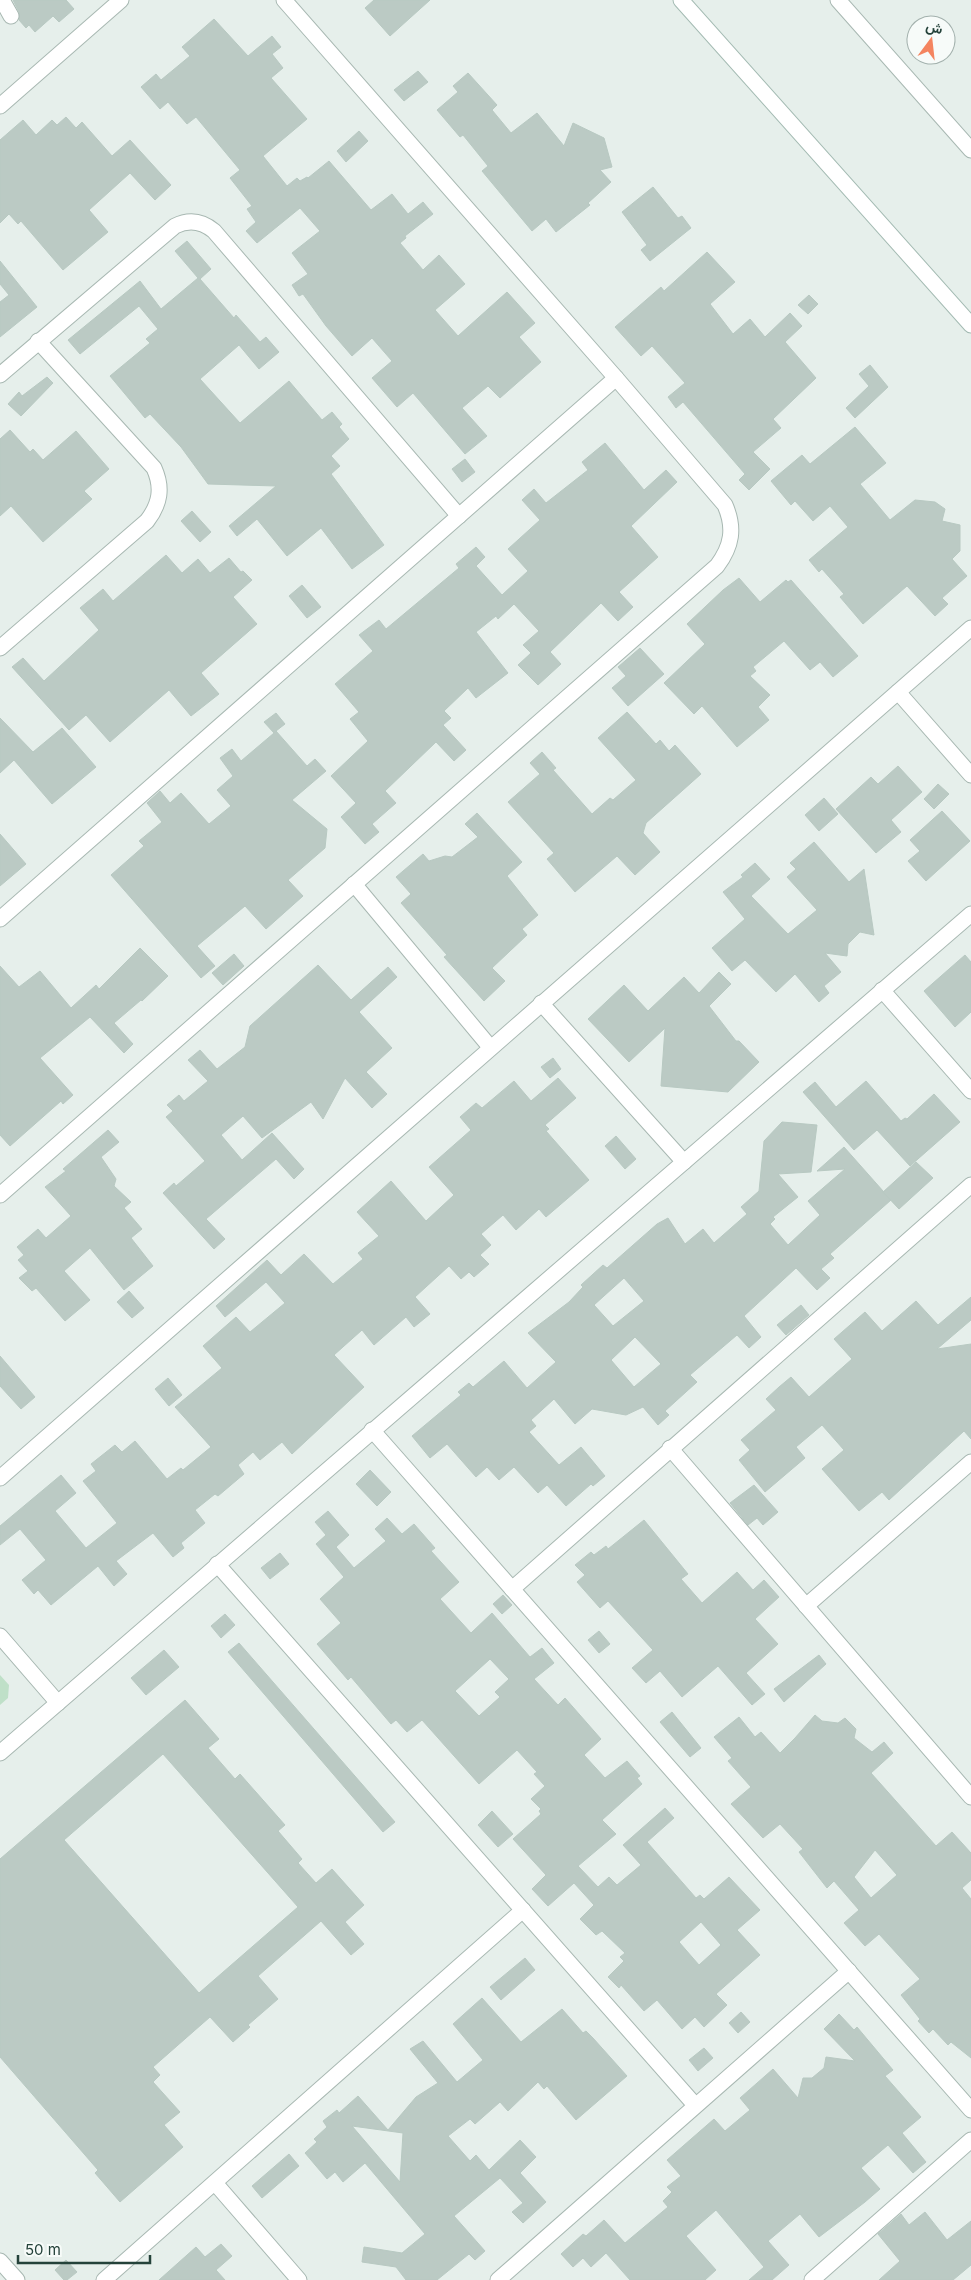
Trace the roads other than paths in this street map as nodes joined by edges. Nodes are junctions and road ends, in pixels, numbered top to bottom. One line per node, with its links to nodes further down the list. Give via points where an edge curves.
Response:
1 (2, 0): 6 (street)
2 (121, 0): 7 (street)
3 (284, 0): 12 (street)
4 (681, 0): 9 (street)
5 (838, 0): 8 (street)
6 (11, 16)
7 (0, 106)
8 (971, 150)
9 (971, 325)
10 (38, 341): 11 (street); 13 (street, via 175,226 189,221 203,223 214,231); 15 (street, via 154,468 159,496 147,521)
11 (0, 375)
12 (616, 378): 13 (street); 18 (street, via 725,505 732,530 725,556)
13 (459, 516): 20 (street)
14 (971, 628): 16 (street)
15 (0, 648)
16 (898, 692): 17 (street); 22 (street)
17 (971, 775)
18 (354, 884): 23 (street); 27 (street)
19 (971, 914): 21 (street)
20 (0, 919)
21 (882, 990): 24 (street); 25 (street)
22 (541, 1003): 23 (street); 25 (street)
23 (490, 1047): 31 (street)
24 (971, 1091)
25 (684, 1162): 28 (street)
26 (971, 1184): 29 (street)
27 (0, 1195)
28 (372, 1430): 32 (street); 33 (street)
29 (670, 1448): 33 (street); 34 (street)
30 (968, 1472): 34 (street)
31 (0, 1478)
32 (217, 1564): 36 (street); 39 (street)
33 (512, 1588): 40 (street)
34 (806, 1606): 38 (street)
35 (0, 1636): 36 (street)
36 (58, 1703): 37 (street)
37 (0, 1753)
38 (971, 1797)
39 (523, 1910): 41 (street); 44 (street)
40 (849, 1971): 41 (street); 42 (street)
41 (695, 2105): 49 (street)
42 (971, 2110)
43 (971, 2140): 50 (street)
44 (215, 2183): 47 (street); 48 (street)
45 (0, 2261): 46 (street)
46 (17, 2280)
47 (104, 2280)
48 (299, 2280)
49 (498, 2280)
50 (812, 2280)

